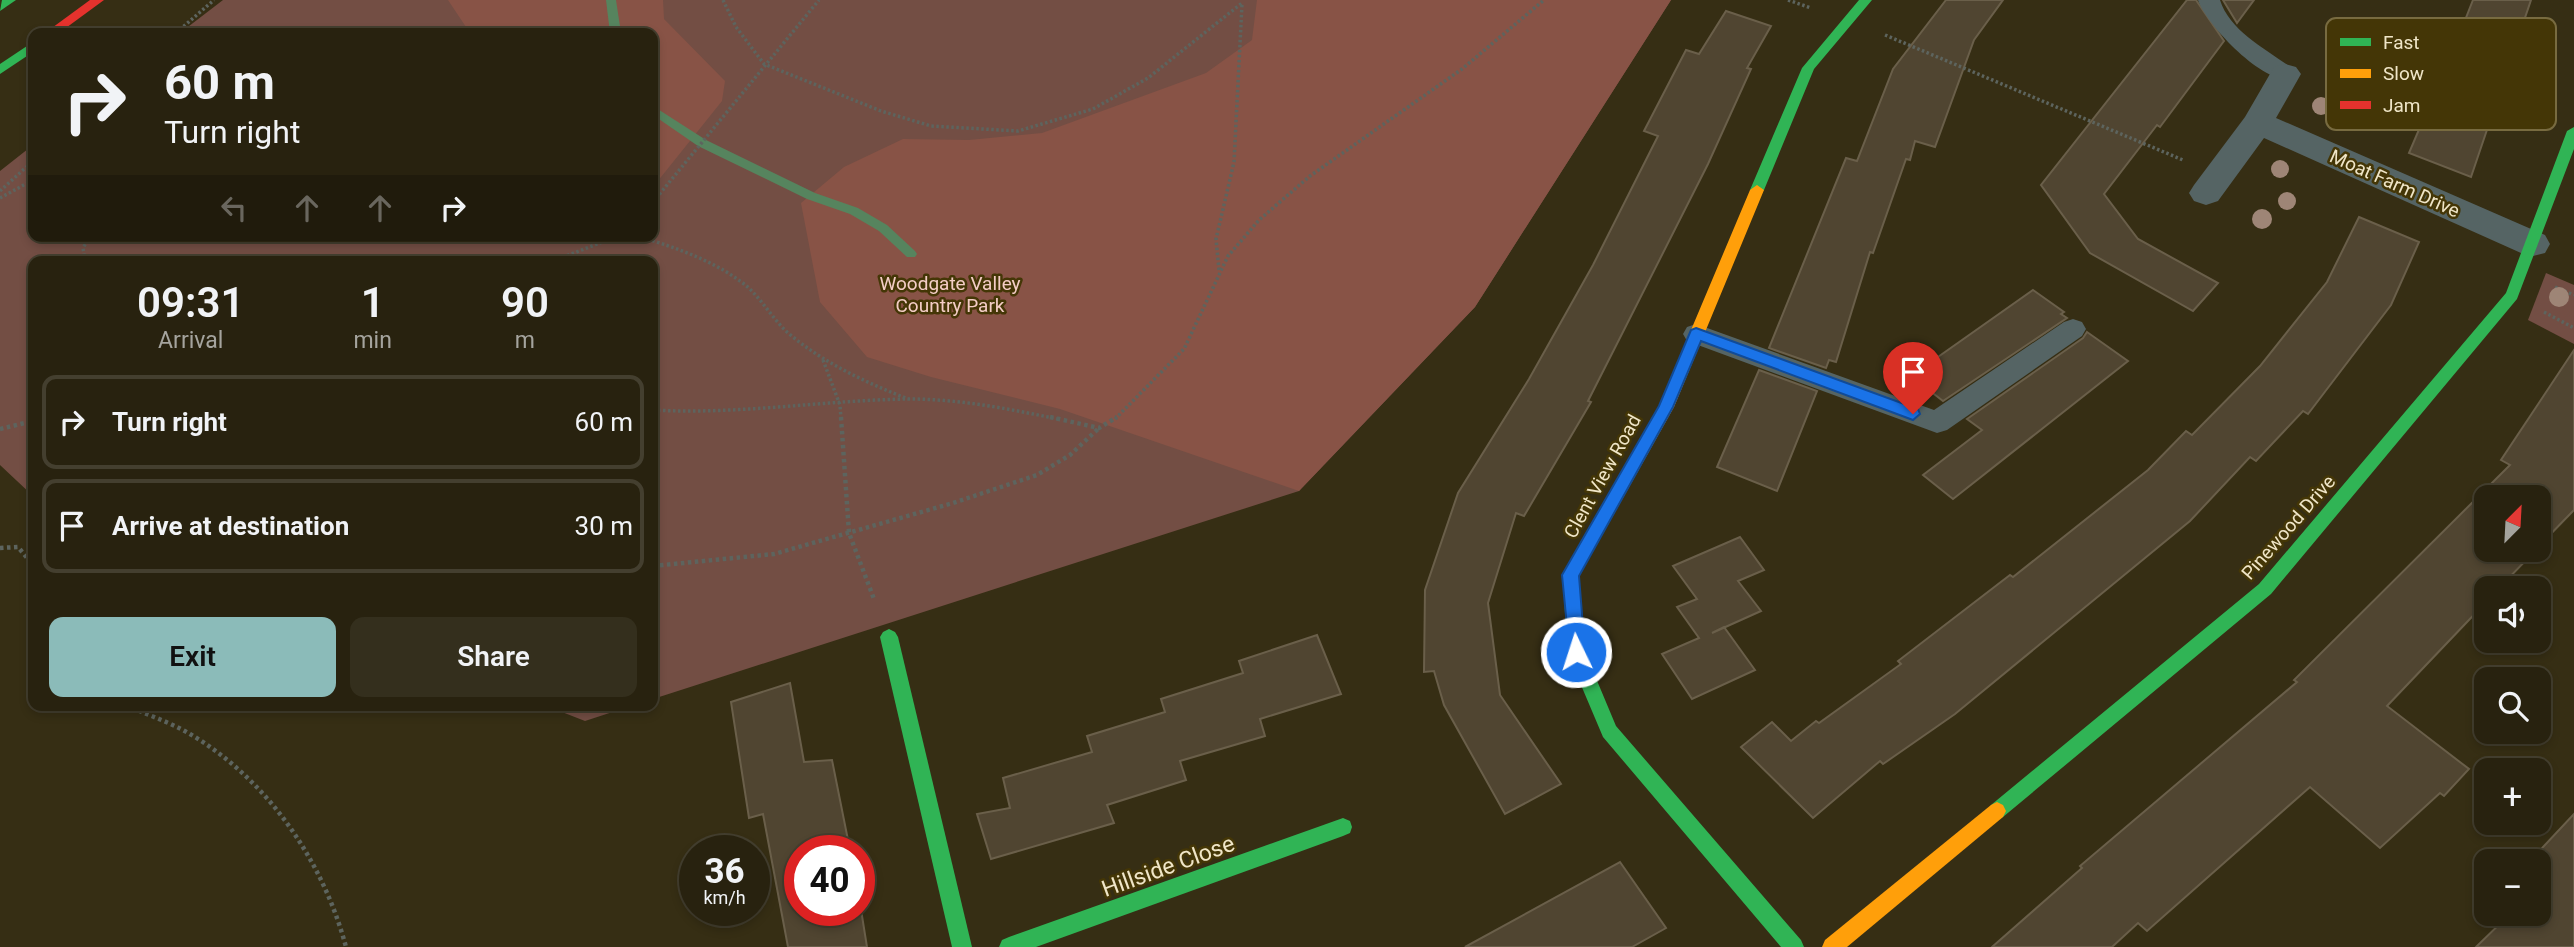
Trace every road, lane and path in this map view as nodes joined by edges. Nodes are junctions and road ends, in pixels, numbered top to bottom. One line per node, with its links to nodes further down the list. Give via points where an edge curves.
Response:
1 (10, 0): 10 (main road)
2 (97, 0): 12 (main road)
3 (214, 0): 13 (path)
4 (723, 0): 15 (path, via 736,27)
5 (819, 0): 15 (path)
6 (1544, 0): 30 (path, via 1461,70 1273,206)
7 (1866, 0): 11 (main road, Clent View Road)
8 (2209, 0): 17 (lane, via 2210,10 2225,27)
9 (1243, 1): 15 (path, via 1137,84 1093,109 1017,131 931,126); 30 (path, via 1234,162 1216,239)
10 (0, 7)
11 (1847, 21): 22 (path); 32 (main road, Clent View Road, via 1808,68)
12 (58, 28)
13 (182, 28)
14 (28, 50): 16 (main road)
15 (764, 64): 24 (path)
16 (0, 70)
17 (2285, 74): 18 (street)
18 (2258, 122): 22 (street); 28 (street, Moat Farm Drive)
19 (2574, 131): 28 (main road, Pinewood Drive)
20 (28, 166): 23 (path)
21 (28, 183): 25 (path)
22 (2213, 184)
23 (0, 191)
24 (658, 196)
25 (0, 198)
26 (602, 242): 29 (path)
27 (658, 242): 33 (path, via 742,281 773,318)
28 (2533, 244): 52 (main road, Pinewood Drive, via 2512,295 2265,589)
29 (566, 256)
30 (1219, 270): 38 (path, via 1188,344 1114,421)
31 (2073, 329): 32 (lane, via 1937,422)
32 (1696, 334): 51 (main road, Clent View Road, via 1666,407 1571,575 1576,652 1609,731)
33 (822, 359): 34 (path, via 867,384); 35 (path)
34 (910, 399): 35 (path); 38 (path, via 990,405)
35 (840, 405): 36 (path, via 702,414); 40 (path)
36 (658, 410)
37 (28, 422): 39 (path)
38 (1099, 428): 40 (path, via 1070,455 1037,475)
39 (0, 429)
40 (849, 533): 43 (path, via 774,554); 44 (path)
41 (0, 548): 42 (path, via 18,547)
42 (28, 559)
43 (658, 566)
44 (874, 597)
45 (889, 638): 49 (main road)
46 (139, 711): 48 (path, via 197,738 247,777 306,849 342,927)
47 (1343, 827): 50 (main road, Hillside Close)
48 (346, 947)
49 (962, 947)
50 (1009, 947)
51 (1794, 947)
52 (1832, 947)

